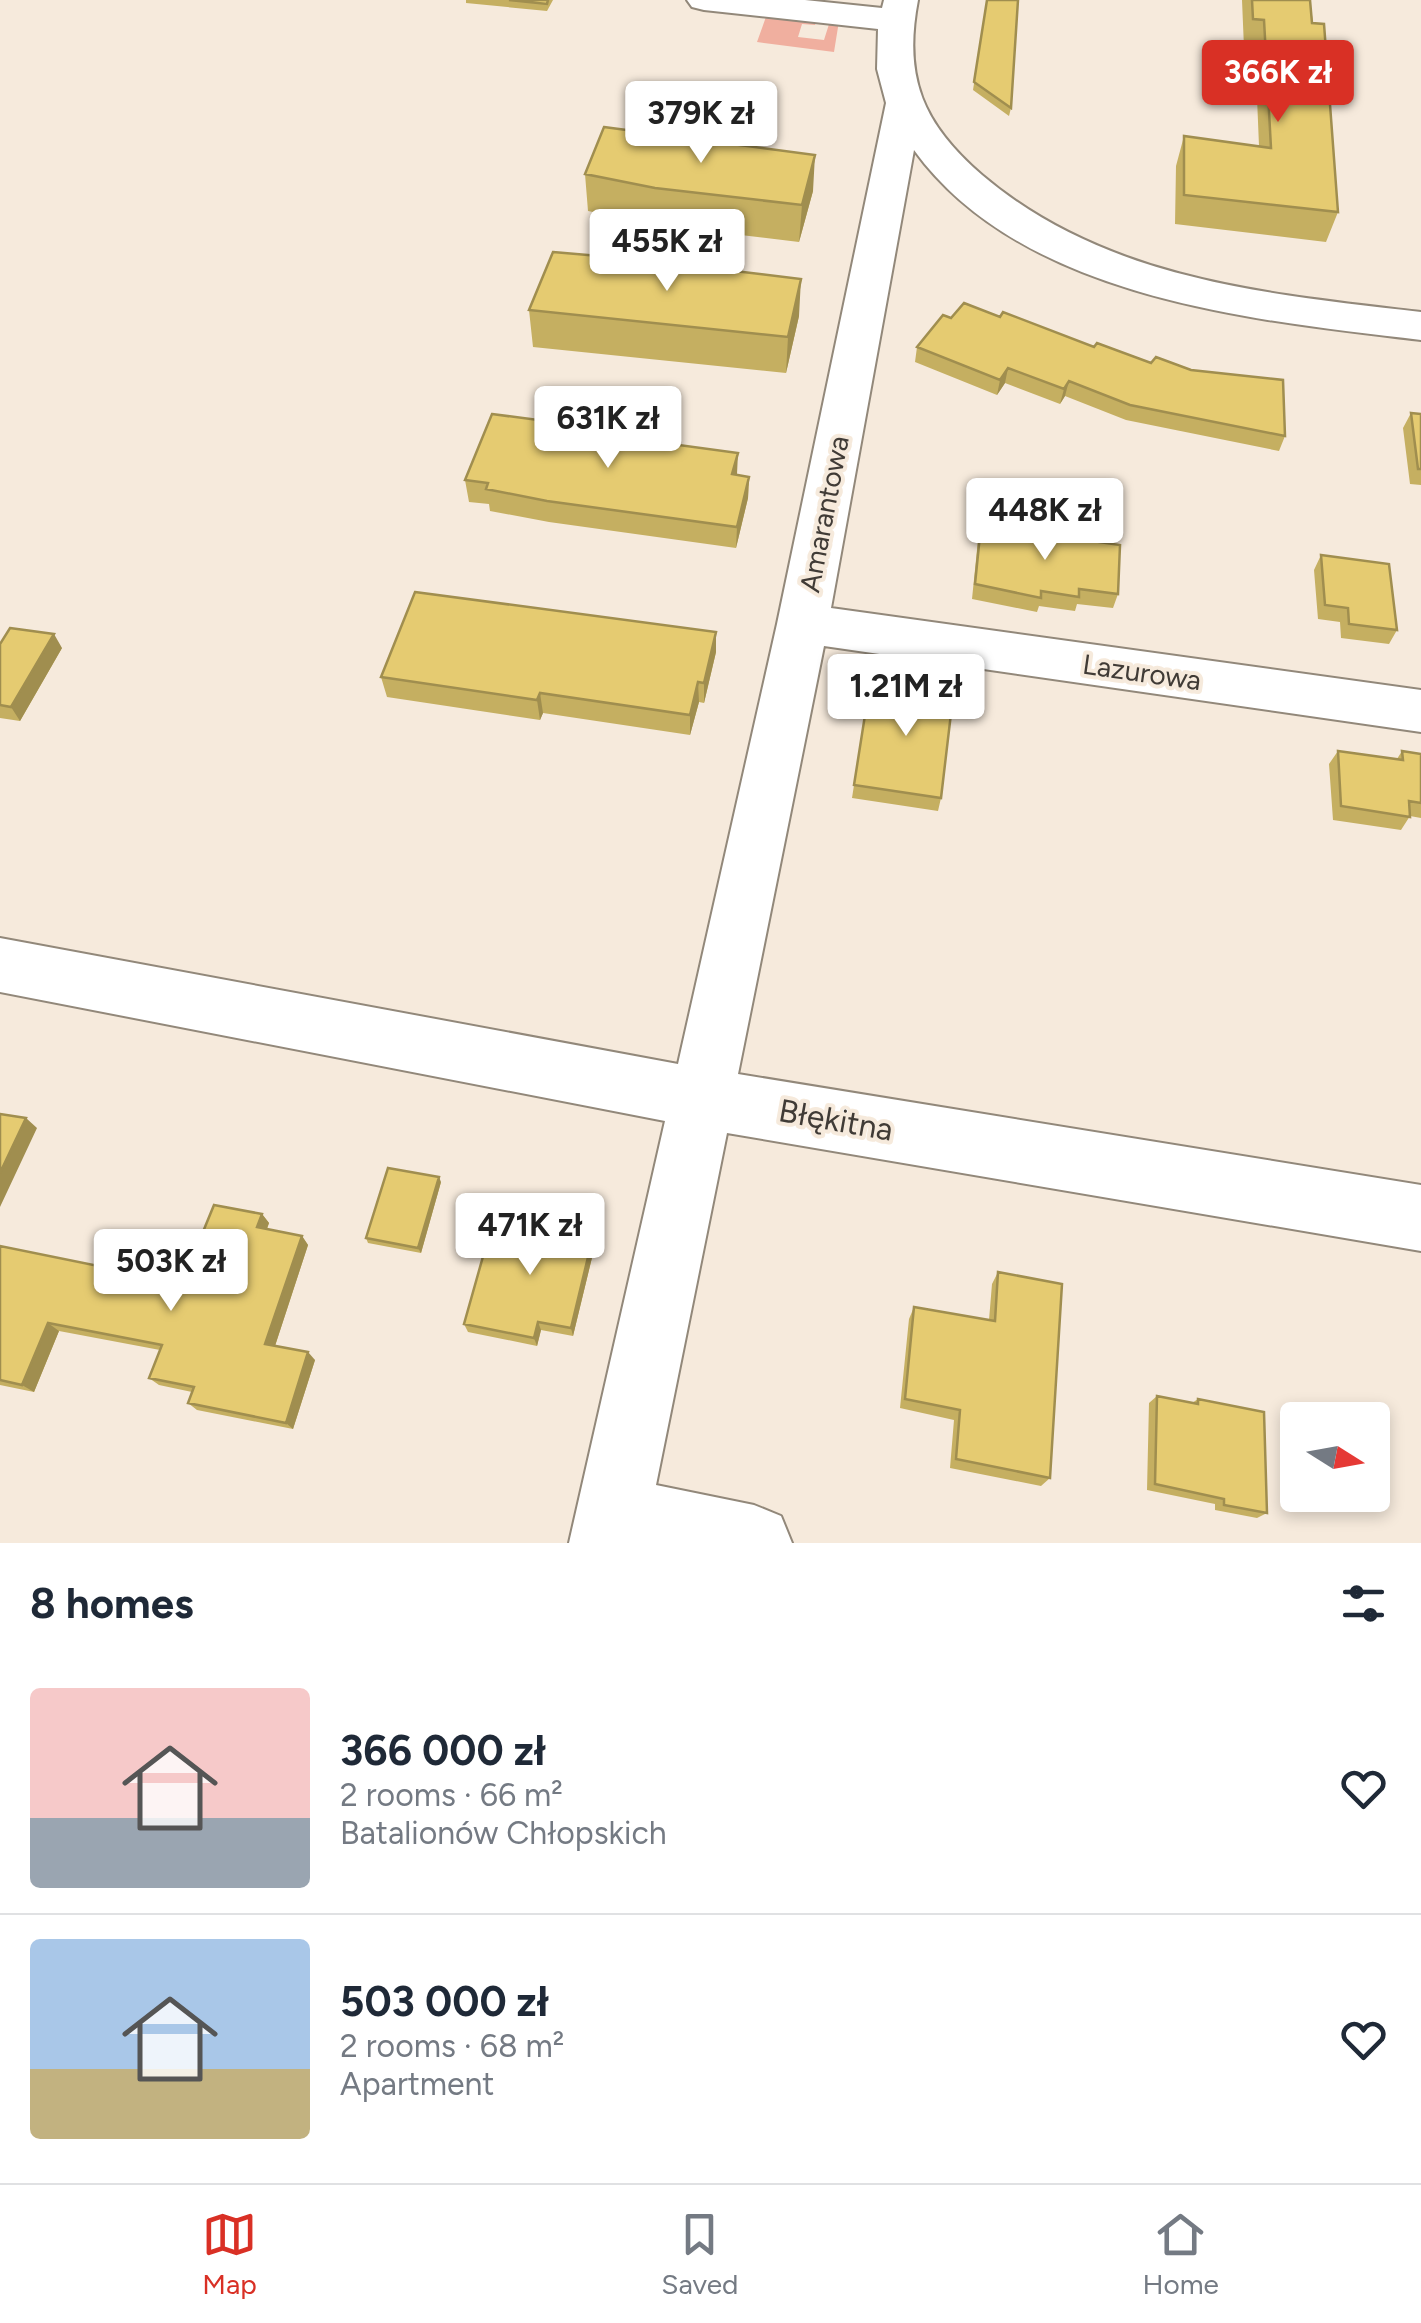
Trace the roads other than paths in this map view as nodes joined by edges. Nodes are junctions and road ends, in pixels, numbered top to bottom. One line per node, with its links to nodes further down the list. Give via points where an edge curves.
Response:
1 (704, 0): 2 (street)
2 (807, 6): 3 (street)
3 (898, 10): 4 (street, via 894,70)
4 (903, 106): 5 (street, via 971,189 1012,221 1082,257 1253,306); 6 (street, Amarantowa)
5 (1421, 326)
6 (803, 624): 7 (street, Lazurowa); 9 (street, Amarantowa)
7 (1421, 711)
8 (0, 965): 9 (street, Błękitna)
9 (700, 1098): 10 (street, Błękitna); 11 (street)
10 (1421, 1218)
11 (610, 1528): 12 (street)
12 (754, 1543)

